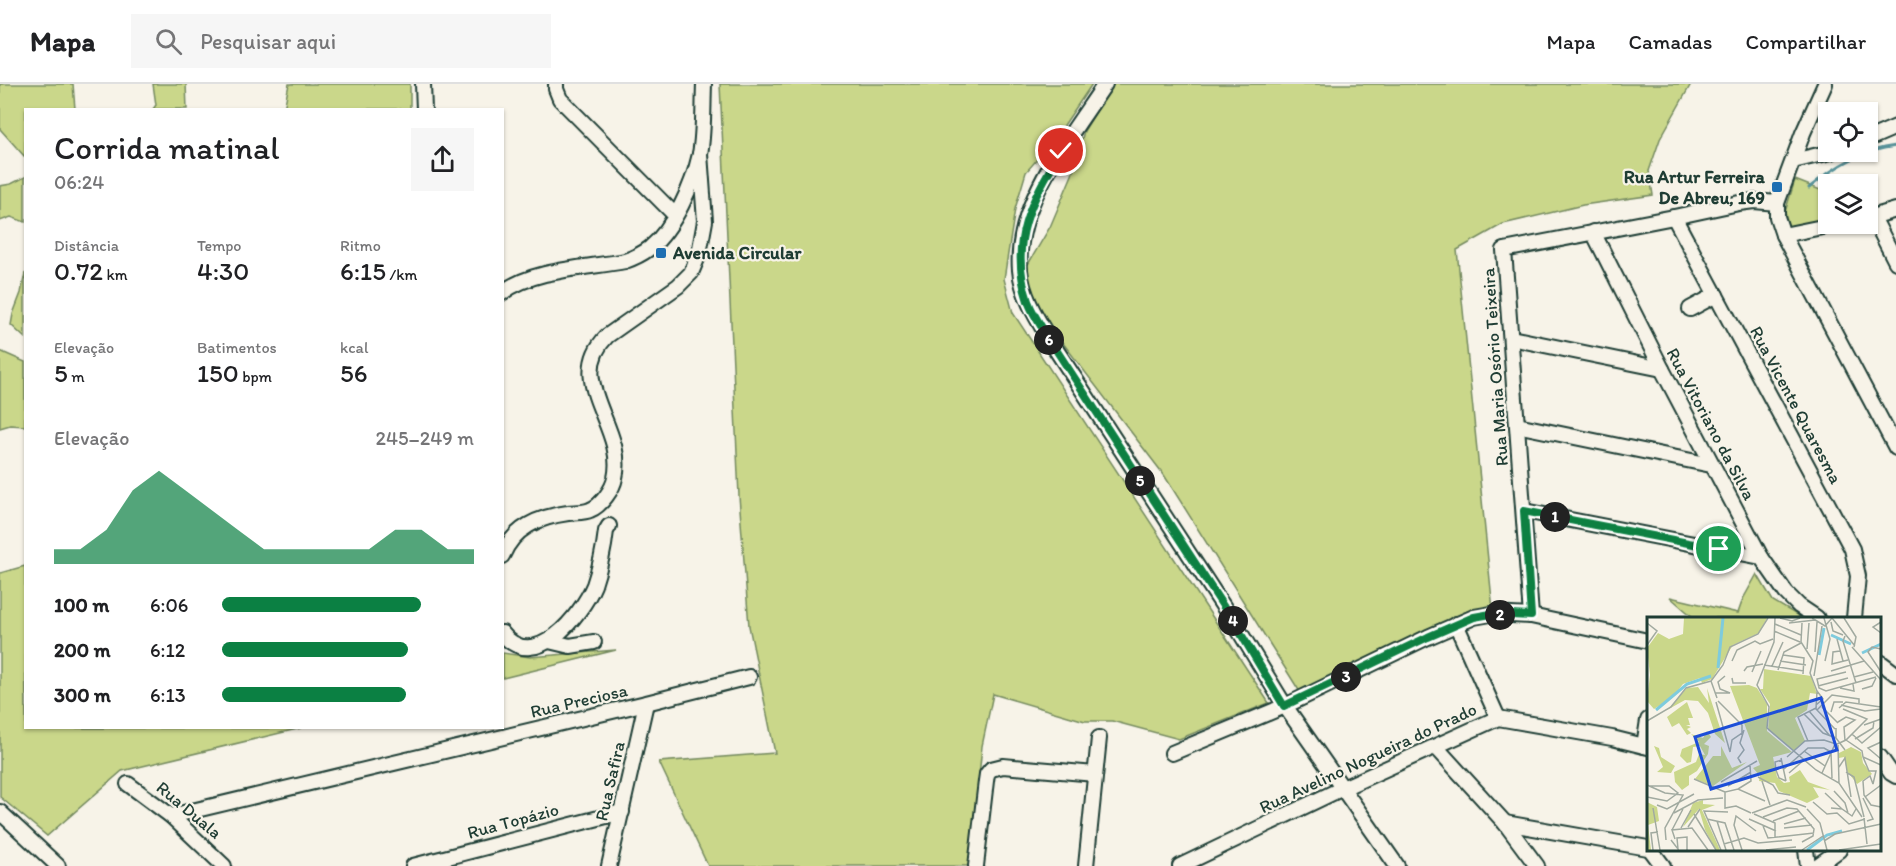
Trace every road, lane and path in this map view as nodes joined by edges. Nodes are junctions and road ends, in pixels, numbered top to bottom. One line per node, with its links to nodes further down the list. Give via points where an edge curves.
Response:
1 (423, 84): 6 (street)
2 (556, 84): 14 (street, via 560,99)
3 (704, 84): 9 (street)
4 (1105, 84): 46 (street, via 1038,190 1020,250 1020,272 1029,303 1051,342)
5 (1825, 84): 11 (street)
6 (424, 108)
7 (1896, 127): 8 (street)
8 (1878, 135)
9 (700, 154): 14 (street); 32 (street, via 705,221 691,273 607,336 593,356 591,380 612,436 615,481 602,501 590,510 536,520 519,530)
10 (1818, 155): 11 (street)
11 (1793, 161): 12 (street)
12 (1778, 203): 16 (street, Rua Maria Osório Teixeira, via 1739,203); 20 (street, via 1777,218)
13 (1896, 210): 15 (street)
14 (675, 215): 22 (street, via 665,232 638,256 528,278)
15 (1878, 216)
16 (1674, 217): 18 (street, Rua Maria Osório Teixeira); 23 (street, Rua Vicente Quaresma)
17 (1818, 228): 20 (street)
18 (1593, 232): 25 (street, Rua Maria Osório Teixeira, via 1504,250); 26 (street, Rua Vitoriano da Silva)
19 (1878, 232): 21 (street)
20 (1783, 236): 28 (street)
21 (1896, 262)
22 (504, 291)
23 (1716, 295): 24 (street); 36 (street, Rua Vicente Quaresma, via 1852,549 1858,576)
24 (1690, 309)
25 (1511, 338): 26 (street); 27 (street, Rua Maria Osório Teixeira)
26 (1662, 369): 29 (street, Rua Vitoriano da Silva)
27 (1517, 425): 29 (street); 30 (street, Rua Maria Osório Teixeira)
28 (1896, 448)
29 (1711, 465): 33 (street, Rua Vitoriano da Silva)
30 (1524, 511): 33 (street); 34 (street, Rua Maria Osório Teixeira)
31 (609, 526): 39 (street, via 593,586 580,610)
32 (504, 553)
33 (1761, 557): 35 (street, Rua Vitoriano da Silva, via 1786,593)
34 (1531, 616): 37 (street, via 1491,614); 40 (street)
35 (1816, 617)
36 (1854, 617)
37 (1456, 624): 46 (street); 47 (street)
38 (504, 635): 39 (street, via 520,646 532,647)
39 (549, 641): 41 (street, via 570,646)
40 (1647, 641)
41 (594, 642)
42 (1881, 663): 43 (street)
43 (1896, 674)
44 (749, 677): 45 (street, Rua Preciosa)
45 (646, 703): 58 (street, Rua Safira); 59 (street, Rua Preciosa)
46 (1284, 706): 51 (street); 56 (street)
47 (1498, 718): 49 (street, Rua Avelino Nogueira do Prado); 50 (street, Rua Avelino Nogueira do Prado)
48 (1099, 738): 53 (street)
49 (1436, 747): 56 (street, Rua Avelino Nogueira do Prado); 60 (street)
50 (1646, 747)
51 (1172, 753)
52 (1881, 759): 54 (street)
53 (1095, 774): 70 (street, via 1013,766 991,769 987,774); 71 (street)
54 (1891, 779)
55 (128, 784): 59 (street, Rua Duala)
56 (1343, 788): 65 (street); 72 (street, Rua Avelino Nogueira do Prado)
57 (0, 812): 66 (street)
58 (622, 812): 68 (street, Rua Topázio); 69 (street, Rua Safira)
59 (171, 816): 67 (street, Rua Duala)
60 (1505, 823): 61 (street); 73 (street)
61 (1647, 848)
62 (1652, 851): 74 (street)
63 (1806, 851): 75 (street)
64 (1836, 851): 76 (street)
65 (1394, 865)
66 (58, 866)
67 (224, 866)
68 (413, 866)
69 (609, 866)
70 (976, 866)
71 (1086, 866)
72 (1180, 866)
73 (1537, 866)
74 (1663, 866)
75 (1808, 866)
76 (1817, 866)

